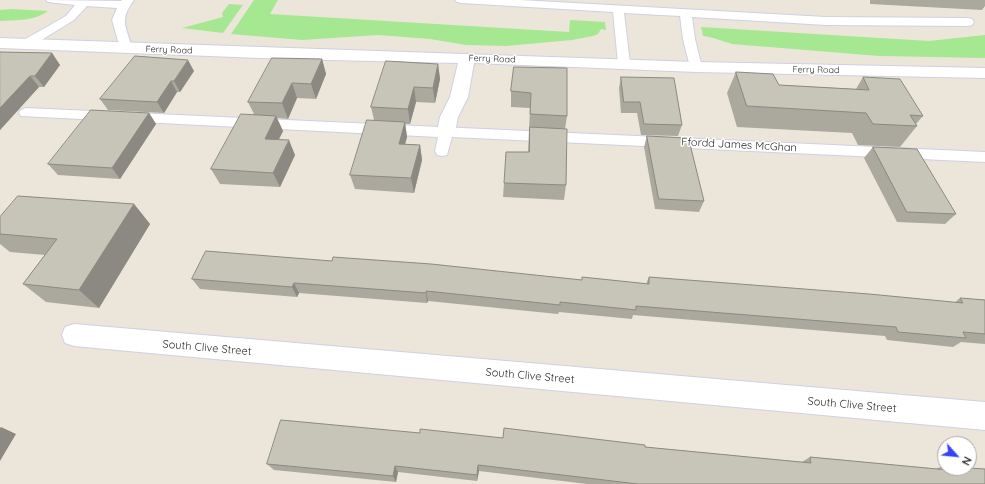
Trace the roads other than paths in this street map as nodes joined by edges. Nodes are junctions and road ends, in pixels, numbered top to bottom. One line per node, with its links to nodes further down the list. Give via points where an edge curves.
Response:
1 (52, 0): 4 (lane)
2 (461, 0): 5 (lane)
3 (126, 2): 4 (lane); 10 (lane, via 118,20)
4 (83, 3): 9 (lane, via 70,18)
5 (618, 9): 6 (lane); 12 (lane)
6 (685, 13): 7 (lane, via 826,21); 13 (lane)
7 (968, 22)
8 (0, 43): 9 (street, Ferry Road)
9 (26, 44): 10 (street, Ferry Road)
10 (126, 48): 11 (street, Ferry Road)
11 (467, 58): 12 (street, Ferry Road); 16 (street, via 459,97 449,117)
12 (624, 64): 13 (street, Ferry Road)
13 (696, 67): 14 (street, Ferry Road)
14 (985, 74)
15 (26, 113): 16 (lane, Ffordd James McGhan)
16 (446, 132): 17 (lane); 18 (lane, Ffordd James McGhan)
17 (442, 150)
18 (985, 157)
19 (74, 335): 20 (street, South Clive Street)
20 (985, 416)

